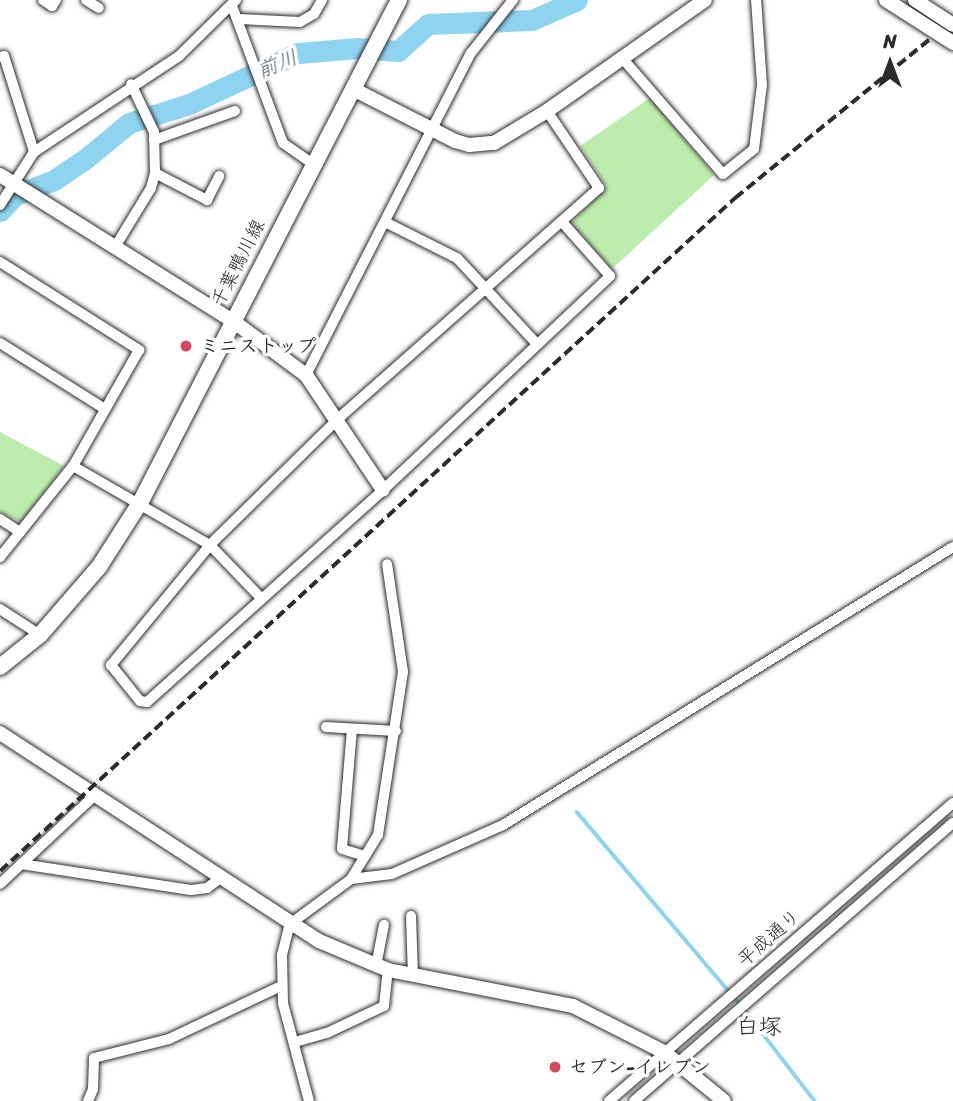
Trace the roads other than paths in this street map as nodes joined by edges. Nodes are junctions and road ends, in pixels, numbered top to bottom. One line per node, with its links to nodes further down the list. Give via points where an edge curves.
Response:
1 (43, 0): 2 (street, via 52,6)
2 (56, 0)
3 (86, 0): 12 (street)
4 (321, 0): 13 (street, via 314,14 300,22)
5 (398, 0): 19 (main road, 千葉鴨川線)
6 (513, 0): 22 (street, via 471,53)
7 (705, 0): 17 (street)
8 (756, 0): 17 (street, via 762,85 754,149 723,174)
9 (886, 0): 15 (street, bridge)
10 (915, 0): 14 (street, bridge)
11 (235, 2): 13 (street); 18 (street, via 179,56)
12 (99, 8)
13 (239, 19): 25 (street, via 283,144)
14 (953, 25)
15 (953, 43)
16 (0, 57): 24 (street, via 4,55)
17 (623, 59): 21 (street)
18 (131, 84): 23 (street); 24 (street)
19 (353, 89): 22 (street); 25 (main road, 千葉鴨川線)
20 (235, 111): 23 (street)
21 (547, 111): 22 (street, via 506,138 481,145 454,141); 31 (street, via 599,188)
22 (432, 130): 32 (street)
23 (154, 139): 26 (street)
24 (33, 152): 29 (street)
25 (312, 163): 36 (main road, 千葉鴨川線)
26 (155, 173): 28 (street, via 207,200); 33 (street, via 151,188)
27 (0, 175): 29 (street)
28 (219, 176)
29 (13, 183): 30 (street); 33 (street)
30 (0, 205)
31 (562, 222): 35 (street); 37 (street, via 610,276)
32 (387, 223): 35 (street, via 457,258); 39 (street)
33 (115, 247): 36 (street)
34 (0, 262): 40 (street, via 139,350)
35 (484, 287): 37 (street); 41 (street)
36 (233, 321): 39 (street); 44 (main road, 千葉鴨川線)
37 (537, 344): 43 (street)
38 (1, 347): 40 (street)
39 (306, 375): 41 (street)
40 (105, 409): 42 (street)
41 (338, 419): 43 (street); 47 (street)
42 (73, 466): 44 (street); 46 (street)
43 (383, 490): 51 (street)
44 (141, 503): 47 (street); 53 (main road, 千葉鴨川線, via 99,567)
45 (0, 519): 46 (street)
46 (20, 532): 49 (street)
47 (210, 545): 51 (street); 51 (street, via 111,665 140,701 147,702)
48 (953, 547): 65 (street, via 503,825 392,874)
49 (0, 557)
50 (387, 564): 57 (street, via 403,673)
51 (261, 598)
52 (0, 609): 53 (street)
53 (40, 635): 54 (main road, 千葉鴨川線)
54 (0, 667)
55 (326, 727): 56 (street)
56 (352, 729): 57 (street); 62 (street, via 342,849)
57 (396, 731): 62 (street, via 378,835)
58 (0, 733): 59 (street)
59 (94, 796): 63 (street); 64 (street)
60 (953, 803): 74 (street, 平成通り)
61 (953, 823): 75 (street, 平成通り)
62 (365, 856): 65 (street)
63 (21, 864): 64 (street, via 191,890 207,888); 66 (street)
64 (219, 879): 68 (street)
65 (351, 879): 68 (street)
66 (0, 884)
67 (411, 916): 71 (street)
68 (290, 925): 70 (street); 72 (street)
69 (384, 925): 70 (street)
70 (382, 968): 71 (street); 73 (street, via 384,1006 327,1033)
71 (413, 976): 74 (street, via 573,1006)
72 (281, 986): 73 (street); 76 (street, via 169,1039 94,1058)
73 (295, 1042): 77 (street)
74 (664, 1052): 75 (street); 78 (street, 平成通り)
75 (678, 1062): 79 (street, 平成通り); 80 (street)
76 (88, 1101)
77 (309, 1101)
78 (608, 1101)
79 (634, 1101)
80 (724, 1101)

